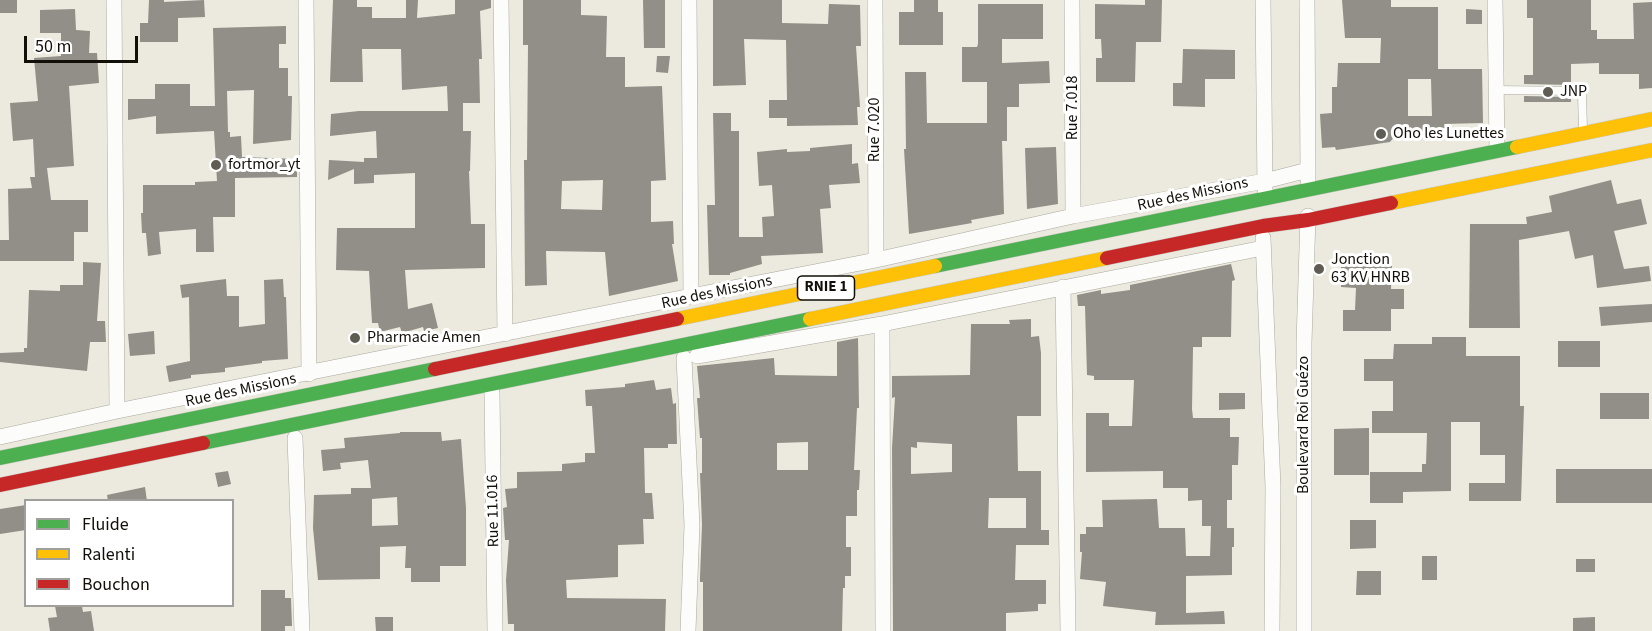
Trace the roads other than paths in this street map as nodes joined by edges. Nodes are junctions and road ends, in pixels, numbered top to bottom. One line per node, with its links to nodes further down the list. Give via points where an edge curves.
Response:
1 (114, 0): 31 (street)
2 (306, 0): 29 (street)
3 (501, 0): 27 (street)
4 (689, 0): 25 (street)
5 (875, 0): 23 (street, Rue 7.020)
6 (1072, 0): 19 (street, Rue 7.018)
7 (1263, 0): 16 (street, Boulevard Roi Guézo)
8 (1307, 0): 15 (street, Boulevard Roi Guézo)
9 (1495, 0): 10 (street)
10 (1496, 90): 12 (lane, via 1579,91); 13 (street)
11 (1652, 119): 12 (highway, Rue des Missions / RNIE 1)
12 (1584, 133): 13 (highway, Rue des Missions / RNIE 1)
13 (1497, 150): 17 (highway, Rue des Missions / RNIE 1)
14 (1652, 150): 20 (highway, RNIE 1)
15 (1308, 170): 16 (street); 17 (street, Boulevard Roi Guézo)
16 (1265, 180): 18 (street, Boulevard Roi Guézo); 19 (street)
17 (1308, 189): 18 (highway, Rue des Missions / RNIE 1); 20 (street, Boulevard Roi Guézo)
18 (1264, 197): 21 (street, Boulevard Roi Guézo); 34 (highway, Rue des Missions / RNIE 1)
19 (1073, 216): 23 (street)
20 (1308, 220): 21 (highway, RNIE 1); 43 (street, Boulevard Roi Guézo)
21 (1263, 225): 22 (street, Boulevard Roi Guézo); 35 (highway, RNIE 1)
22 (1263, 248): 24 (street); 42 (street, Boulevard Roi Guézo, via 1273,487)
23 (876, 260): 25 (street)
24 (1063, 287): 26 (street); 41 (street)
25 (691, 296): 27 (street)
26 (882, 324): 28 (street); 40 (street)
27 (505, 334): 29 (street)
28 (684, 358): 30 (street); 39 (street, via 692,525)
29 (309, 374): 31 (street)
30 (492, 392): 33 (street); 38 (street, Rue 11.016)
31 (117, 411): 32 (street)
32 (0, 437)
33 (296, 438): 36 (street); 37 (street)
34 (0, 458)
35 (0, 484)
36 (0, 496)
37 (302, 631)
38 (495, 631)
39 (688, 631)
40 (883, 631)
41 (1068, 631)
42 (1272, 631)
43 (1304, 631)

